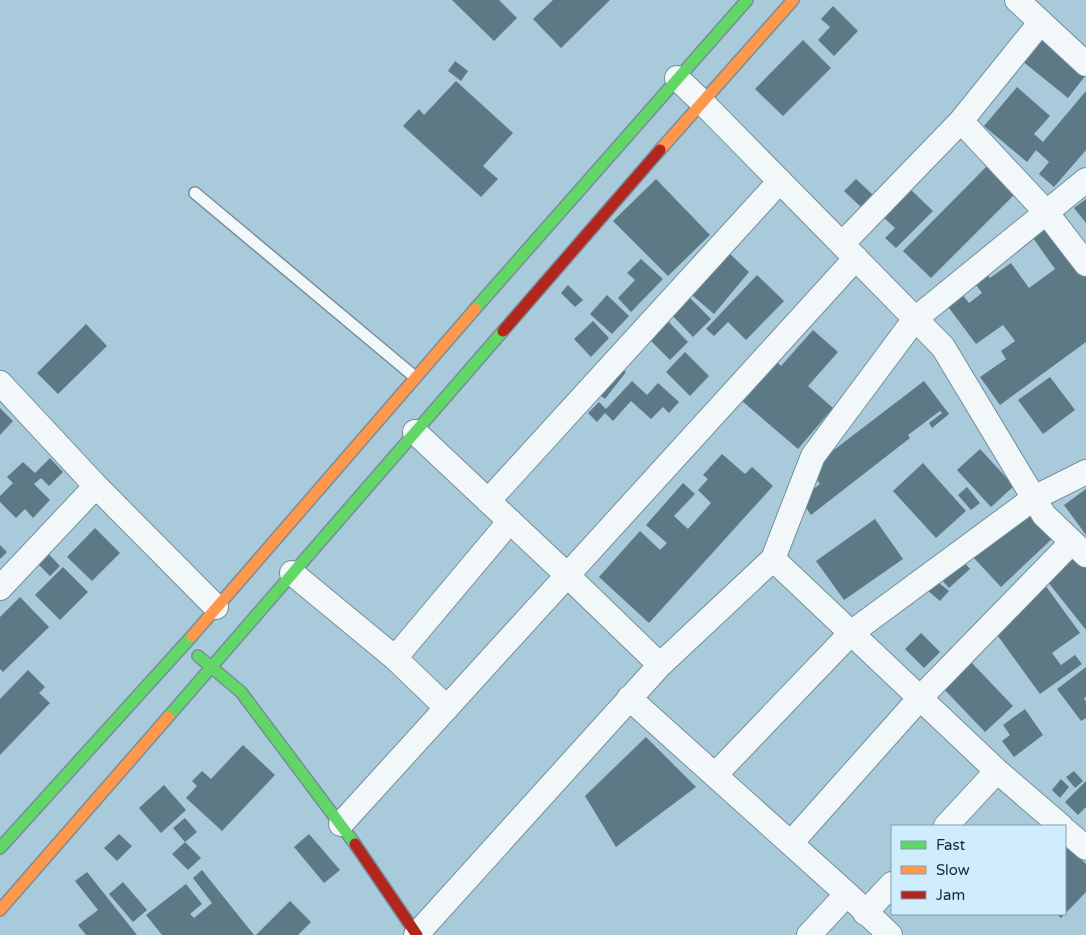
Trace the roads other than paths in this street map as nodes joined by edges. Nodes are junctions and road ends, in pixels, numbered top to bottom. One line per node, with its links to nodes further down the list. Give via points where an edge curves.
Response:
1 (747, 0): 6 (main road)
2 (793, 0): 7 (main road, via 761,30)
3 (1017, 0): 4 (street)
4 (1041, 22): 5 (street); 8 (street)
5 (1086, 64)
6 (677, 78): 7 (street); 16 (main road)
7 (702, 102): 10 (street); 18 (main road)
8 (961, 121): 12 (street); 13 (street)
9 (1086, 180): 12 (street)
10 (780, 181): 13 (street); 22 (street)
11 (196, 193): 16 (lane)
12 (1046, 212): 14 (street); 15 (street)
13 (849, 251): 15 (street); 27 (street)
14 (1086, 264)
15 (915, 319): 21 (street, via 943,347); 25 (street, via 813,456)
16 (415, 377): 29 (main road)
17 (0, 383): 20 (street)
18 (415, 432): 22 (street); 26 (main road)
19 (1086, 472): 21 (street)
20 (96, 486): 28 (street); 29 (street)
21 (1034, 498): 24 (street, via 1044,515); 30 (street)
22 (488, 501): 23 (street)
23 (510, 521): 27 (street); 32 (street)
24 (1079, 549): 36 (street)
25 (773, 558): 30 (street); 33 (street)
26 (292, 573): 32 (street); 34 (main road)
27 (568, 575): 33 (street); 37 (street)
28 (0, 588)
29 (216, 608): 31 (main road)
30 (851, 633): 36 (street); 39 (street)
31 (185, 644): 34 (main road); 45 (main road)
32 (395, 658): 37 (street)
33 (660, 665): 35 (street)
34 (211, 667): 40 (main road, via 241,692); 49 (main road)
35 (629, 698): 39 (street); 51 (street)
36 (920, 698): 38 (street); 44 (street)
37 (447, 708): 40 (street)
38 (997, 771): 41 (street); 42 (street)
39 (715, 775): 44 (street)
40 (341, 824): 51 (main road)
41 (947, 825)
42 (1060, 825)
43 (1066, 831): 46 (street)
44 (791, 843): 48 (street)
45 (0, 848)
46 (1086, 848)
47 (891, 885): 50 (street)
48 (847, 894): 50 (street); 52 (street)
49 (0, 910)
50 (865, 913): 53 (street)
51 (416, 935)
52 (809, 935)
53 (890, 935)

